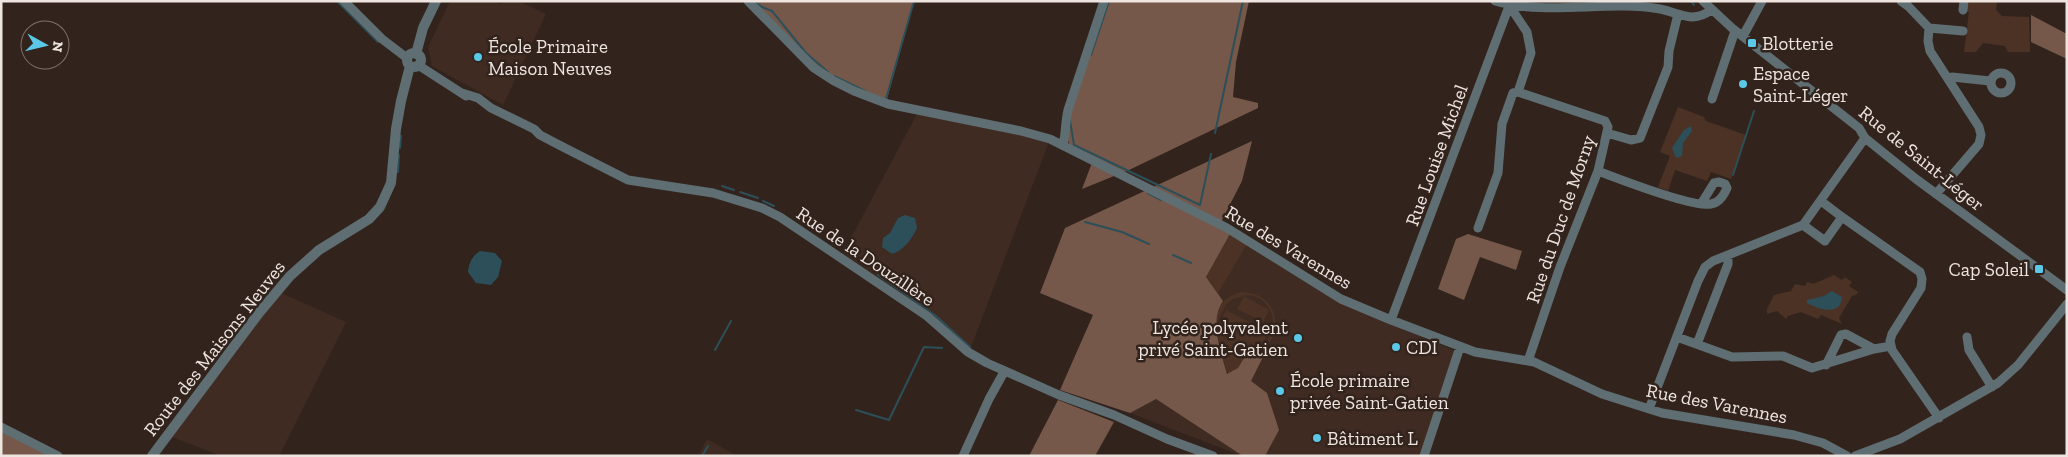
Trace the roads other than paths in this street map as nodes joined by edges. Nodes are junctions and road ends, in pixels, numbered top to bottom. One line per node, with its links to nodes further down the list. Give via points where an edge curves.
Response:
1 (344, 1): 16 (street, Rue de la Douzillère, via 382,39)
2 (436, 1): 16 (street, Route des Maisons Neuves)
3 (748, 1): 23 (street, Rue des Varennes, via 814,68 854,91 888,104 1021,131)
4 (1104, 1): 23 (street, via 1068,110)
5 (1495, 1): 9 (street)
6 (1703, 1): 10 (street, Rue de Saint-Léger)
7 (1762, 1): 15 (street)
8 (1901, 1): 12 (street)
9 (1510, 3): 11 (street, via 1543,7 1619,6 1660,9); 19 (street, via 1527,32 1531,53); 34 (street, Rue Louise Michel)
10 (1711, 10): 11 (street, via 1697,17); 13 (street, Rue de Saint-Léger)
11 (1678, 14): 21 (street, via 1668,67 1640,138 1631,140)
12 (1929, 28): 14 (street); 17 (street, via 1928,46)
13 (1735, 30): 15 (street, Rue de Saint-Léger); 20 (street)
14 (1963, 32)
15 (1743, 36): 22 (street, Rue de Saint-Léger, via 1858,128)
16 (413, 61): 43 (street, Rue de la Douzillère, via 462,92 628,180 713,193 780,217 922,312 968,352); 49 (street, Route des Maisons Neuves, via 401,101 391,183 380,207 363,223 319,250 290,276)
17 (1948, 79): 18 (street); 25 (street, via 1981,135 1979,144)
18 (1990, 81)
19 (1518, 92): 21 (street, Rue du Duc de Morny, via 1605,122); 30 (street, via 1513,93 1502,124 1498,173)
20 (1712, 98)
21 (1607, 133): 24 (street, Rue du Duc de Morny)
22 (1865, 138): 25 (street, Rue de Saint-Léger); 26 (street)
23 (1063, 145): 34 (street, Rue des Varennes, via 1220,225 1341,299)
24 (1598, 171): 27 (street, via 1687,202); 41 (street, Rue du Duc de Morny)
25 (1936, 194): 32 (street, Rue de Saint-Léger)
26 (1821, 201): 28 (street); 29 (street)
27 (1702, 204)
28 (1842, 216): 29 (street, via 1825,241); 38 (street, via 1921,275 1921,288 1892,334)
29 (1803, 225): 31 (street)
30 (1478, 228)
31 (1728, 255): 35 (street, via 1708,264 1703,270); 37 (street, via 1728,264)
32 (2067, 290)
33 (2067, 304): 44 (street, via 2018,365)
34 (1391, 320): 39 (street, Rue des Varennes)
35 (1677, 336): 37 (street); 45 (street)
36 (1968, 338): 44 (street, via 1969,350)
37 (1697, 344): 42 (street, via 1736,358 1777,355 1812,368)
38 (1891, 346): 40 (street); 46 (street)
39 (1460, 347): 41 (street, Rue des Varennes); 52 (street)
40 (1874, 349): 42 (street); 42 (street, via 1846,334 1841,335)
41 (1528, 361): 45 (street, Rue des Varennes, via 1583,387)
42 (1826, 365)
43 (1004, 372): 50 (street); 51 (street, Rue de la Douzillère)
44 (1992, 387): 46 (street)
45 (1649, 409): 53 (street, Rue des Varennes, via 1794,435 1823,443)
46 (1939, 418): 54 (street, via 1900,439)
47 (1, 427): 48 (street)
48 (58, 456)
49 (152, 456)
50 (963, 456)
51 (1213, 456)
52 (1424, 456)
53 (1847, 456)
54 (1855, 456)

